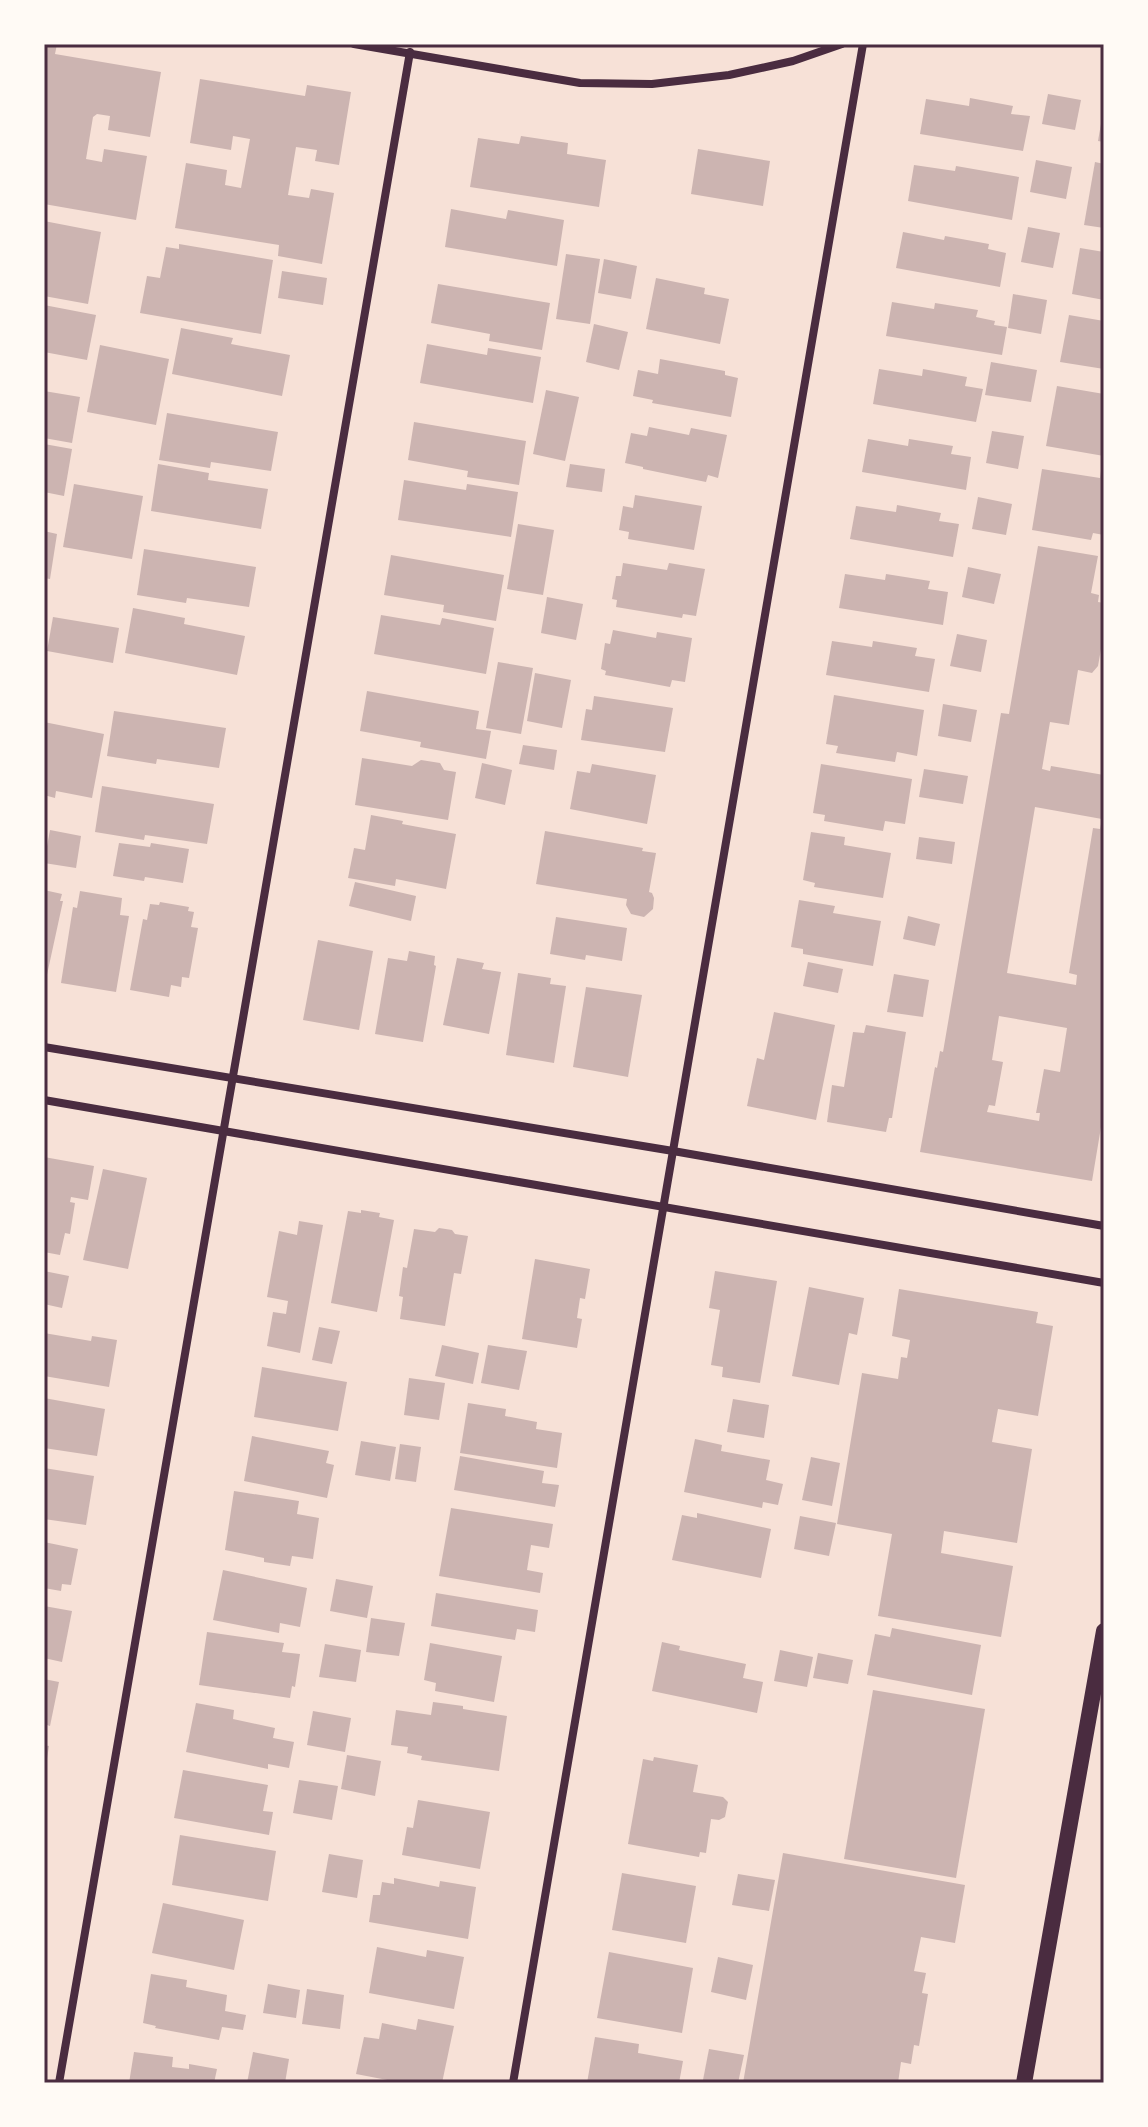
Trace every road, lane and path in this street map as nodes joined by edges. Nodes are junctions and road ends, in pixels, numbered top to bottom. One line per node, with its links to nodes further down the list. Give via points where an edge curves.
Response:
1 (354, 44): 4 (street)
2 (842, 44): 4 (street, via 729,75 652,84 580,83)
3 (863, 44): 9 (street)
4 (410, 52): 6 (street)
5 (44, 1047): 6 (street)
6 (233, 1078): 8 (street); 9 (street)
7 (44, 1100): 8 (street)
8 (224, 1131): 10 (street); 14 (street)
9 (673, 1151): 10 (street); 11 (street)
10 (663, 1207): 12 (street); 15 (street)
11 (1104, 1226)
12 (1104, 1283)
13 (1104, 1631): 16 (main road)
14 (59, 2083)
15 (513, 2083)
16 (1024, 2083)

